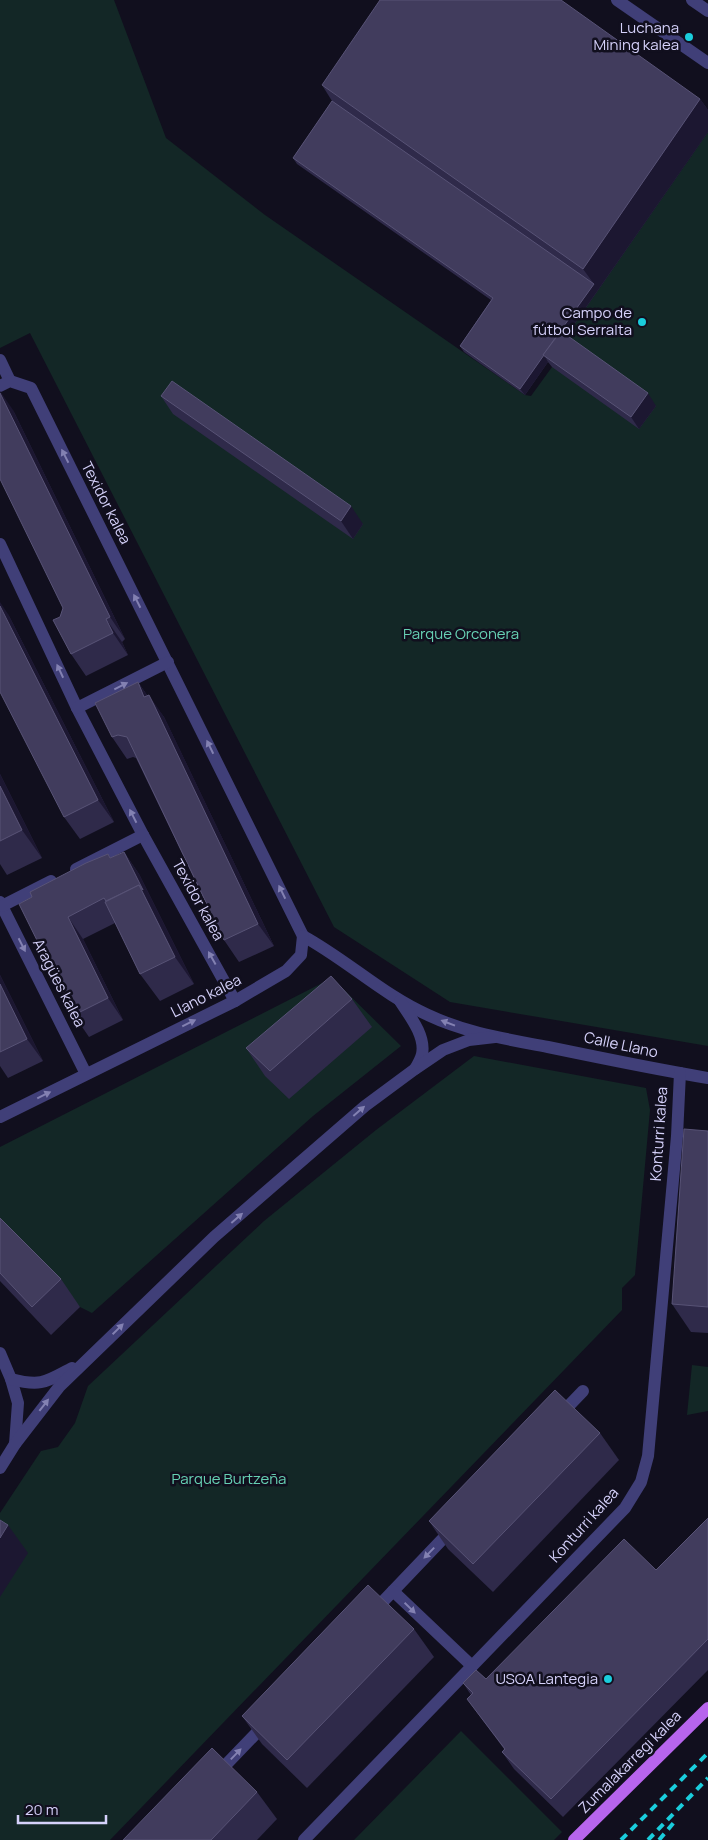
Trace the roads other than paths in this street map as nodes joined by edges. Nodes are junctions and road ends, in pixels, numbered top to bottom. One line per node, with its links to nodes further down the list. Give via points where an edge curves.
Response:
1 (617, 0): 4 (street)
2 (692, 0): 3 (street)
3 (708, 11)
4 (708, 63)
5 (0, 360): 6 (street)
6 (5, 384): 8 (street, Texidor kalea, one-way to 6, via 31,388)
7 (0, 544): 9 (street, Texidor kalea, one-way to 7)
8 (168, 662): 9 (street, one-way to 8); 12 (street, Texidor kalea, one-way to 8)
9 (78, 708): 10 (street, Texidor kalea, one-way to 9)
10 (143, 835): 11 (street, Aragües kalea); 14 (street, Texidor kalea, one-way to 10)
11 (1, 904): 18 (street, Aragües kalea, one-way to 18)
12 (304, 936): 13 (street); 14 (street, Llano kalea, via 301,955 286,971)
13 (400, 1000): 15 (street, one-way to 13, via 427,1015); 16 (street, via 421,1038 423,1053)
14 (235, 1001): 18 (street, Llano kalea, one-way to 14)
15 (495, 1037): 16 (street, via 469,1040 443,1050); 17 (street, Calle Llano)
16 (416, 1069): 22 (street, one-way to 16, via 214,1238 365,1106)
17 (680, 1073): 19 (street, Calle Llano); 31 (street, Konturri kalea, via 649,1446 641,1482 625,1508)
18 (86, 1074): 20 (street, Llano kalea, one-way to 18)
19 (708, 1078)
20 (0, 1117)
21 (0, 1353): 23 (street)
22 (83, 1362): 23 (street, via 44,1383 28,1384); 26 (street, one-way to 22, via 59,1387)
23 (11, 1379): 26 (street, via 18,1403)
24 (583, 1391): 25 (street)
25 (549, 1427)
26 (15, 1444): 27 (street)
27 (0, 1468)
28 (461, 1520): 29 (street, one-way to 29)
29 (393, 1591): 30 (street); 31 (street, one-way to 31)
30 (366, 1620)
31 (472, 1666): 35 (street, Konturri kalea)
32 (708, 1708): 36 (main road, Zumalakarregi kalea)
33 (277, 1712): 34 (street, one-way to 33)
34 (209, 1783)
35 (304, 1840)
36 (574, 1840)

